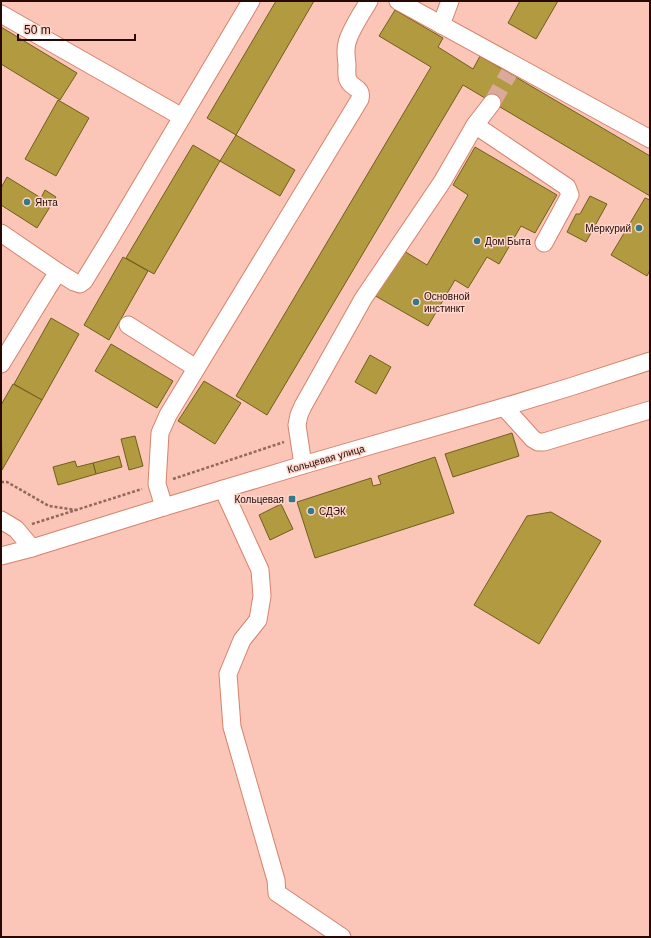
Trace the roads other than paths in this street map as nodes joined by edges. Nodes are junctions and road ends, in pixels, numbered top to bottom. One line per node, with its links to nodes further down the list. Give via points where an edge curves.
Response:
1 (251, 1): 8 (street)
2 (369, 1): 17 (street, via 350,34 346,50 347,76 349,82 361,94 360,99)
3 (398, 1): 6 (street)
4 (450, 1): 6 (street)
5 (1, 14): 8 (street)
6 (441, 25): 10 (street, via 511,69)
7 (492, 103): 9 (street)
8 (182, 117): 13 (street, via 84,280 80,284)
9 (475, 125): 12 (street, via 567,187 570,196); 20 (street, via 442,182 364,299 303,406 297,426)
10 (650, 139)
11 (1, 232): 13 (street)
12 (544, 243)
13 (58, 272): 16 (street)
14 (128, 325): 17 (street)
15 (650, 361): 18 (street, Кольцевая улица)
16 (1, 364)
17 (196, 368): 22 (street, via 160,433 157,484)
18 (504, 407): 19 (street, via 538,442); 20 (street, Кольцевая улица)
19 (650, 410)
20 (303, 465): 21 (street, Кольцевая улица)
21 (224, 489): 22 (street, Кольцевая улица); 26 (street, via 260,570 262,596 258,620 242,640 228,674 232,727 276,880 277,893)
22 (164, 507): 24 (street, Кольцевая улица)
23 (1, 520): 24 (street, via 16,529)
24 (32, 548): 25 (street, Кольцевая улица)
25 (1, 556)
26 (342, 937)

